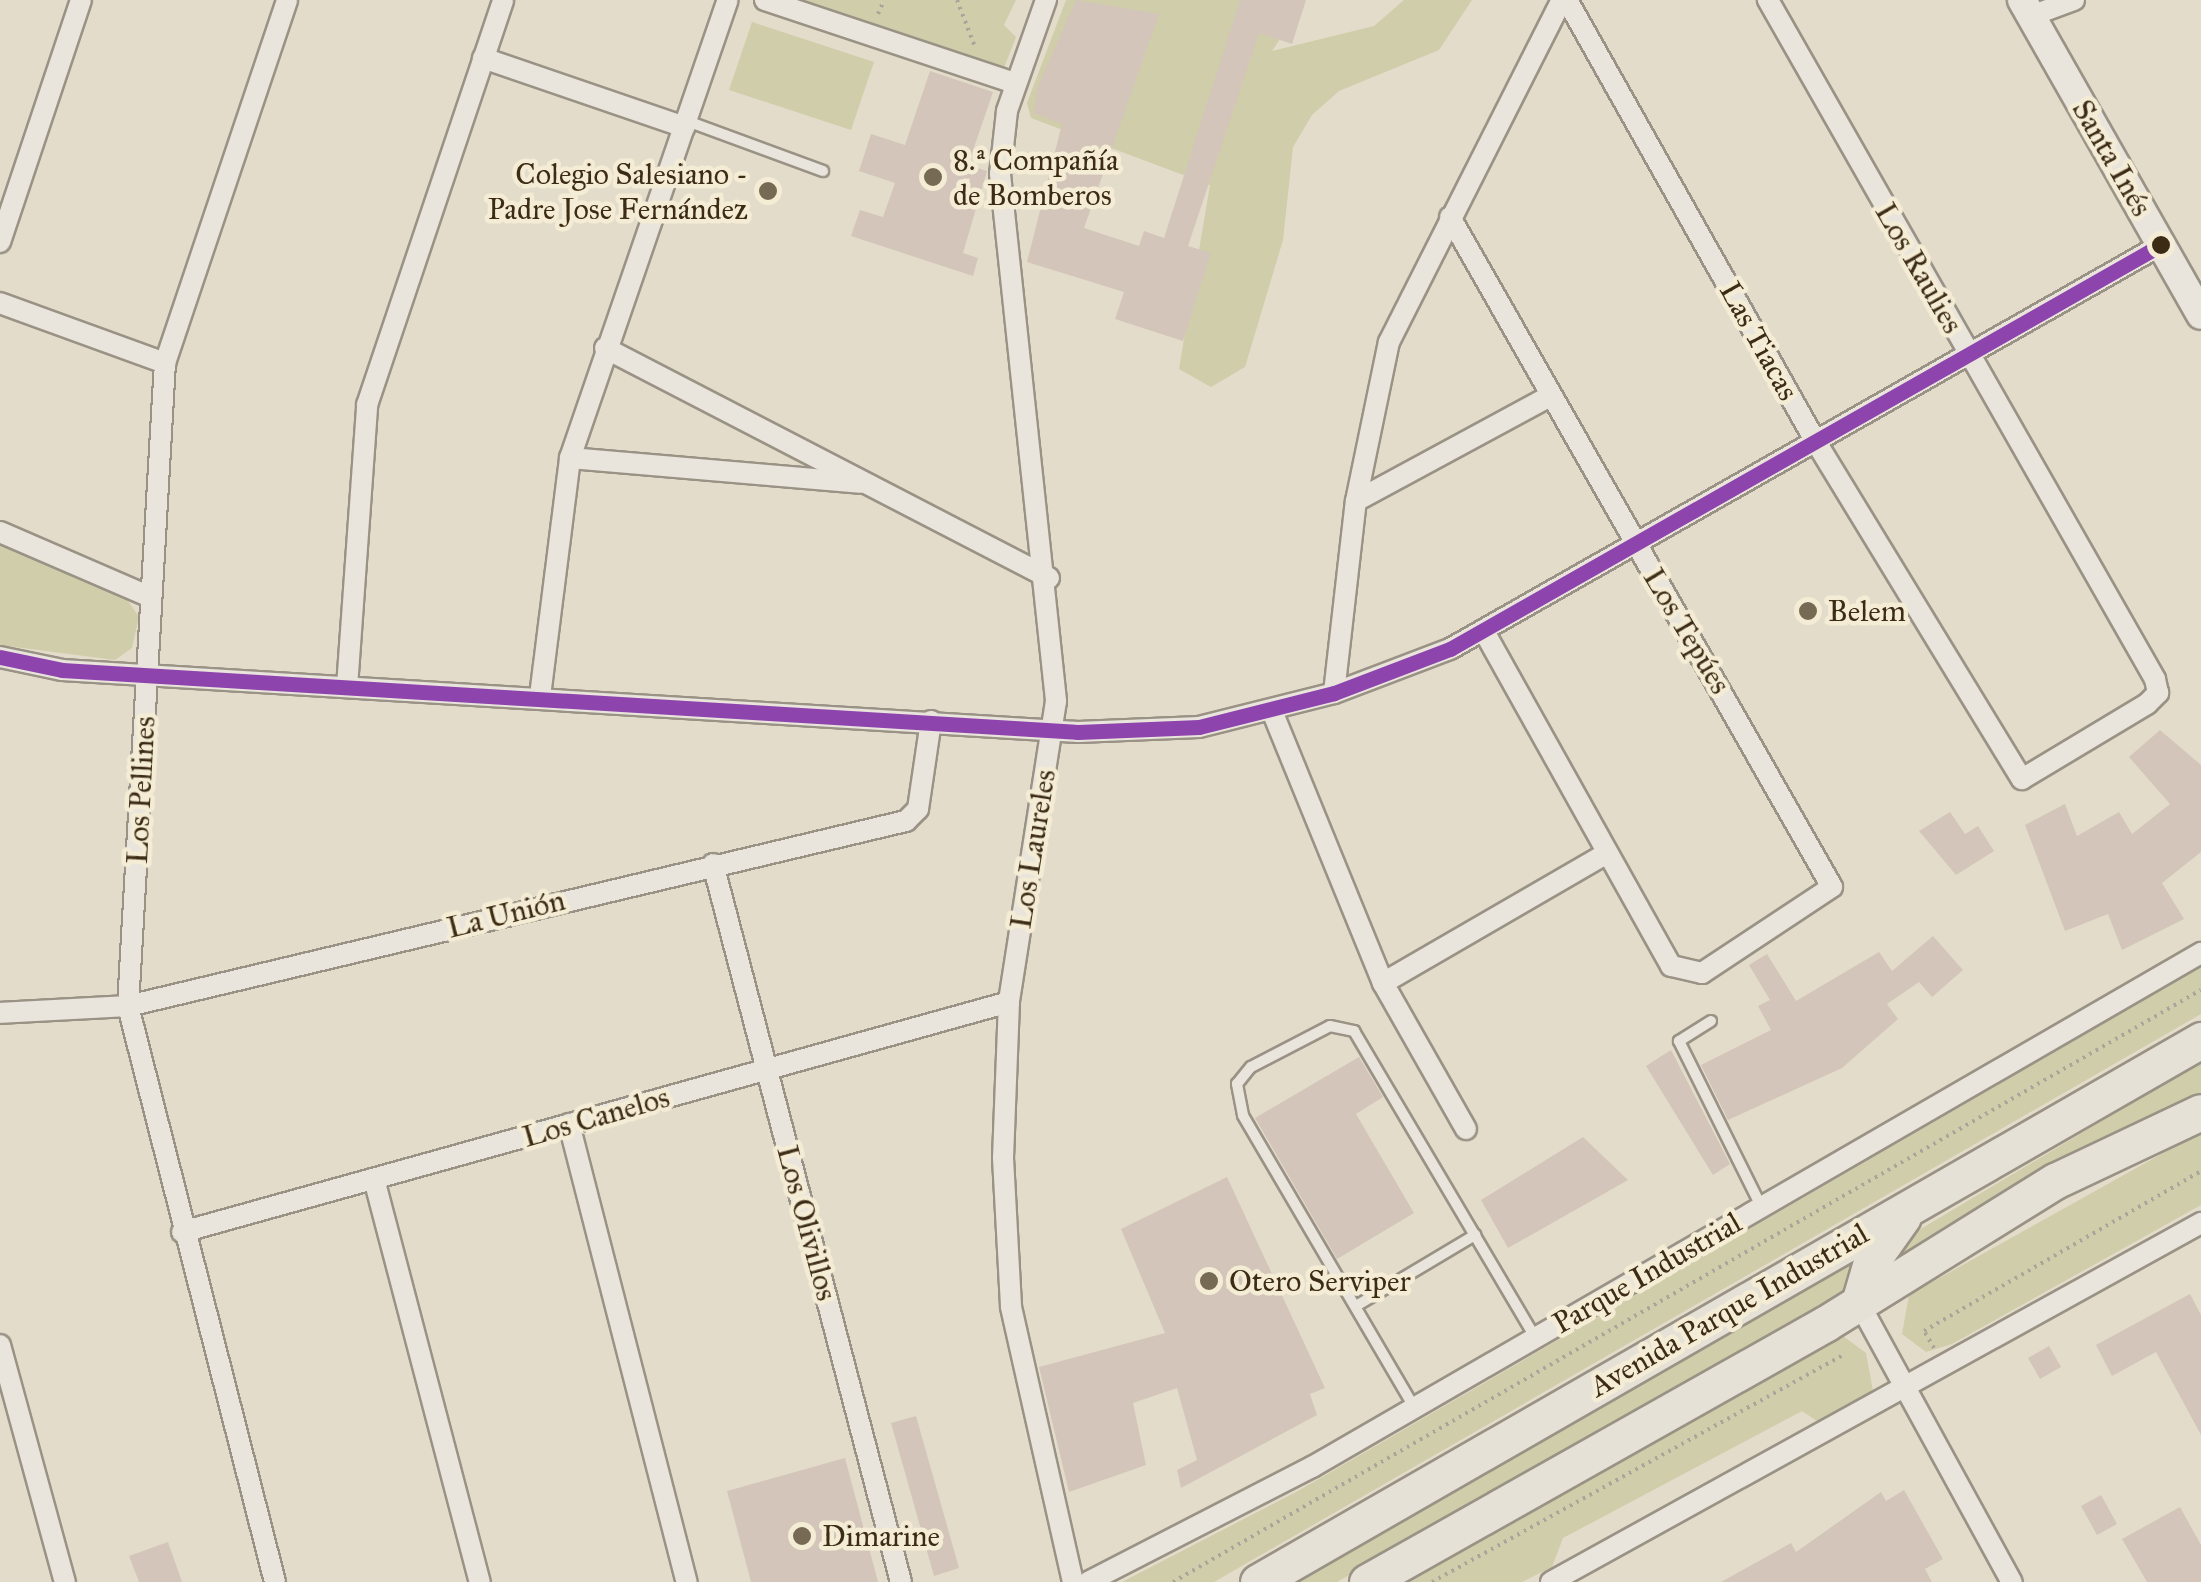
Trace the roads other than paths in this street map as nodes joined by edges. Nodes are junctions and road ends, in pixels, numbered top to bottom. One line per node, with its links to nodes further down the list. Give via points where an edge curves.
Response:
1 (81, 0): 16 (street)
2 (287, 0): 22 (street, Los Pellines)
3 (503, 0): 11 (street)
4 (728, 0): 13 (street)
5 (765, 0): 12 (street)
6 (1046, 0): 12 (street, Los Laureles)
7 (1564, 0): 15 (street); 24 (street, Las Tiacas)
8 (1768, 0): 21 (street, Los Raulies)
9 (2074, 0): 10 (street)
10 (2026, 8): 17 (main road, Santa Inés)
11 (483, 58): 13 (street); 35 (street, via 367,405)
12 (1015, 83): 30 (street, Los Laureles, via 1001,208)
13 (686, 124): 14 (lane); 20 (street)
14 (823, 170)
15 (1450, 217): 23 (street, Los Tepúes); 27 (street, via 1389,342)
16 (0, 242)
17 (2162, 246): 19 (main road, Santa Inés); 21 (street)
18 (0, 303): 22 (street)
19 (2201, 315)
20 (605, 348): 25 (street); 26 (street)
21 (1969, 355): 24 (street); 41 (street, Los Raulies, via 2158,692)
22 (165, 363): 31 (street, Los Pellines)
23 (1550, 396): 27 (street); 29 (street, Los Tepúes)
24 (1816, 442): 29 (street); 41 (street, Las Tiacas)
25 (570, 458): 26 (street); 37 (street)
26 (872, 484): 30 (street)
27 (1356, 501): 36 (street)
28 (0, 532): 31 (street)
29 (1635, 546): 32 (street); 42 (street, Los Tepúes, via 1832,887 1690,976 1671,966)
30 (1049, 578): 40 (street, Los Laureles)
31 (148, 596): 34 (street, Los Pellines)
32 (1484, 632): 36 (street); 42 (street)
33 (0, 657): 34 (street)
34 (148, 674): 35 (street); 47 (street, Los Pellines)
35 (347, 687): 37 (street)
36 (1334, 693): 38 (street)
37 (540, 696): 39 (street)
38 (1272, 711): 40 (street, via 1150,734); 45 (street)
39 (930, 721): 40 (street); 43 (street, La Unión, via 913,818)
40 (1052, 730): 46 (street, Los Laureles)
41 (2022, 779)
42 (1607, 853): 45 (street)
43 (712, 864): 47 (street, La Unión); 51 (street, Los Olivillos)
44 (2201, 953): 57 (street, Parque Industrial)
45 (1383, 983): 54 (street)
46 (1009, 1002): 51 (street, Los Canelos); 72 (street, Los Laureles, via 1010,1307)
47 (128, 1006): 48 (street, La Unión); 59 (street, Los Pellines)
48 (0, 1014)
49 (1711, 1021): 57 (lane, via 1679,1041)
50 (2201, 1040): 56 (highway, Avenida Parque Industrial)
51 (767, 1070): 53 (street, Los Canelos); 71 (street, Los Olivillos)
52 (2201, 1112): 61 (highway, Avenida Parque Industrial, via 2055,1181)
53 (570, 1124): 55 (street, Los Canelos); 70 (street)
54 (1466, 1129)
55 (374, 1179): 59 (street, Los Canelos); 69 (street)
56 (1930, 1194): 61 (highway, via 1882,1242); 74 (highway, Avenida Parque Industrial)
57 (1762, 1208): 63 (street, Parque Industrial)
58 (2201, 1223): 65 (street)
59 (182, 1232): 68 (street, Los Pellines)
60 (1475, 1235): 62 (lane); 62 (lane, via 1354,1031 1330,1026 1250,1067 1237,1084 1244,1115); 63 (lane)
61 (1859, 1303): 65 (street); 75 (highway, Avenida Parque Industrial)
62 (1356, 1306): 66 (lane)
63 (1535, 1337): 66 (street, Parque Industrial)
64 (0, 1345): 67 (street)
65 (1906, 1389): 76 (street); 77 (street)
66 (1414, 1407): 73 (street, Parque Industrial)
67 (65, 1582)
68 (274, 1582)
69 (480, 1582)
70 (687, 1582)
71 (901, 1582)
72 (1073, 1582)
73 (1088, 1582)
74 (1258, 1582)
75 (1367, 1582)
76 (1551, 1582)
77 (2012, 1582)

